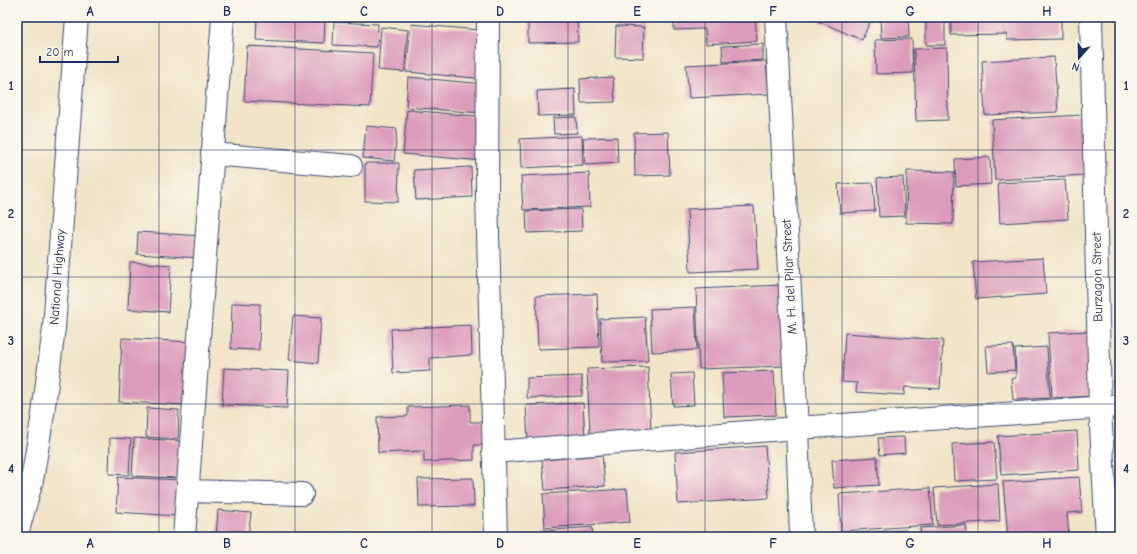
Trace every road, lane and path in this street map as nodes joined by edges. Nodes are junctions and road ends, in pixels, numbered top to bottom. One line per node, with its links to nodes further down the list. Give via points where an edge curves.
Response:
1 (78, 17): 13 (street, National Highway, via 54,328 32,480)
2 (223, 17): 6 (street)
3 (488, 17): 10 (street, via 487,195)
4 (776, 17): 9 (street, M. H. del Pilar Street)
5 (1091, 17): 8 (street, Burzagon Street)
6 (212, 154): 7 (street); 11 (street)
7 (351, 166)
8 (1110, 407): 9 (street); 17 (street, Burzagon Street)
9 (797, 428): 10 (street); 16 (street, M. H. del Pilar Street)
10 (493, 452): 15 (street)
11 (189, 490): 12 (street); 14 (street)
12 (302, 494)
13 (17, 534)
14 (184, 537)
15 (496, 537)
16 (801, 537)
17 (1107, 537)

